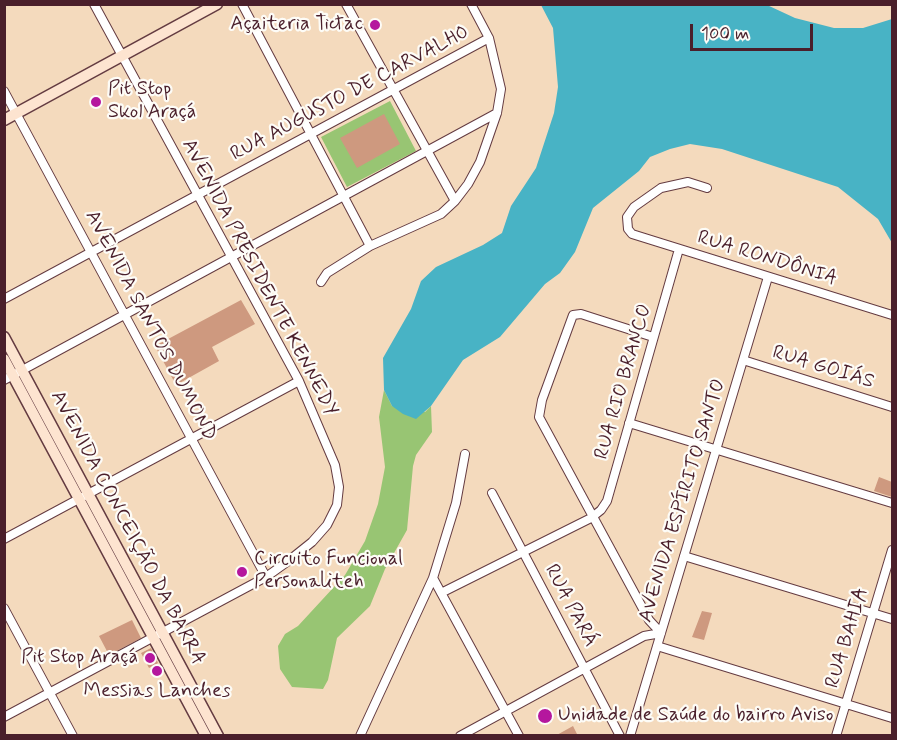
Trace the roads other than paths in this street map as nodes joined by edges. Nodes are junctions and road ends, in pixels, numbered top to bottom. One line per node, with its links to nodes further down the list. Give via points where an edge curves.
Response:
1 (94, 4): 7 (street, AVENIDA PRESIDENTE KENNEDY)
2 (218, 4): 7 (street)
3 (242, 4): 13 (street)
4 (346, 4): 8 (street)
5 (471, 4): 6 (street)
6 (489, 38): 8 (street, RUA AUGUSTO DE CARVALHO); 10 (street, via 501,89)
7 (122, 56): 11 (street); 16 (street, AVENIDA PRESIDENTE KENNEDY)
8 (393, 89): 13 (street, RUA AUGUSTO DE CARVALHO); 14 (street)
9 (4, 91): 11 (street, AVENIDA SANTOS DUMOND)
10 (497, 112): 14 (street); 18 (street, via 480,162)
11 (17, 113): 12 (street); 21 (street, AVENIDA SANTOS DUMOND)
12 (4, 120)
13 (311, 134): 16 (street, RUA AUGUSTO DE CARVALHO); 17 (street)
14 (427, 150): 17 (street); 18 (street)
15 (707, 188): 20 (street, RUA RONDÔNIA, via 675,183 648,195 627,217 632,234)
16 (198, 195): 21 (street, RUA AUGUSTO DE CARVALHO); 22 (street, AVENIDA PRESIDENTE KENNEDY)
17 (344, 196): 19 (street); 22 (street)
18 (455, 201): 19 (street, via 441,214)
19 (370, 246): 24 (street, via 327,273)
20 (679, 249): 23 (street, RUA RONDÔNIA); 28 (street, RUA RIO BRANCO)
21 (91, 252): 25 (street, RUA AUGUSTO DE CARVALHO); 26 (street, AVENIDA SANTOS DUMOND)
22 (232, 257): 26 (street); 33 (street, AVENIDA PRESIDENTE KENNEDY)
23 (768, 277): 27 (street, RUA RONDÔNIA); 31 (street, AVENIDA ESPÍRITO SANTO)
24 (321, 282)
25 (4, 299)
26 (125, 315): 32 (street); 36 (street, AVENIDA SANTOS DUMOND)
27 (892, 315)
28 (653, 336): 35 (street, RUA RIO BRANCO); 42 (street, via 581,314 570,318 542,400 539,422)
29 (4, 337): 32 (street, AVENIDA CONCEIÇÃO DA BARRA)
30 (4, 359): 32 (street, AVENIDA CONCEIÇÃO DA BARRA)
31 (743, 360): 34 (street, RUA GOIÁS); 37 (street, AVENIDA ESPÍRITO SANTO)
32 (13, 375): 40 (street, AVENIDA CONCEIÇÃO DA BARRA)
33 (299, 381): 36 (street); 47 (street, AVENIDA PRESIDENTE KENNEDY, via 335,465 337,505 312,542)
34 (892, 407)
35 (629, 423): 37 (street); 42 (street, RUA RIO BRANCO, via 607,501)
36 (191, 439): 40 (street); 47 (street, AVENIDA SANTOS DUMOND)
37 (716, 449): 41 (street); 46 (street, AVENIDA ESPÍRITO SANTO)
38 (465, 454): 48 (street, via 456,503)
39 (492, 493): 45 (street, RUA PARÁ)
40 (84, 496): 43 (street); 54 (street, AVENIDA CONCEIÇÃO DA BARRA)
41 (892, 503)
42 (591, 518): 45 (street); 53 (street, via 649,620)
43 (4, 539)
44 (892, 550): 51 (street, RUA BAHIA)
45 (523, 552): 49 (street); 56 (street, RUA PARÁ)
46 (684, 556): 51 (street); 53 (street, AVENIDA ESPÍRITO SANTO)
47 (266, 577): 54 (street, AVENIDA PRESIDENTE KENNEDY)
48 (433, 578): 49 (street); 62 (street)
49 (441, 593): 59 (street)
50 (4, 608): 57 (street)
51 (873, 613): 52 (street); 58 (street, RUA BAHIA)
52 (892, 619)
53 (661, 633): 55 (street, AVENIDA ESPÍRITO SANTO); 56 (street, via 644,636)
54 (158, 634): 57 (street, AVENIDA PRESIDENTE KENNEDY); 64 (street, AVENIDA CONCEIÇÃO DA BARRA); 65 (street, AVENIDA CONCEIÇÃO DA BARRA)
55 (657, 646): 58 (street); 69 (street, AVENIDA ESPÍRITO SANTO)
56 (584, 668): 59 (street); 68 (street, RUA PARÁ)
57 (50, 693): 60 (street, AVENIDA PRESIDENTE KENNEDY); 63 (street)
58 (845, 704): 61 (street); 70 (street, RUA BAHIA)
59 (506, 711): 66 (street); 67 (street)
60 (4, 717)
61 (892, 718)
62 (361, 734)
63 (73, 735)
64 (206, 735)
65 (218, 735)
66 (460, 735)
67 (519, 735)
68 (620, 735)
69 (630, 735)
70 (836, 735)

